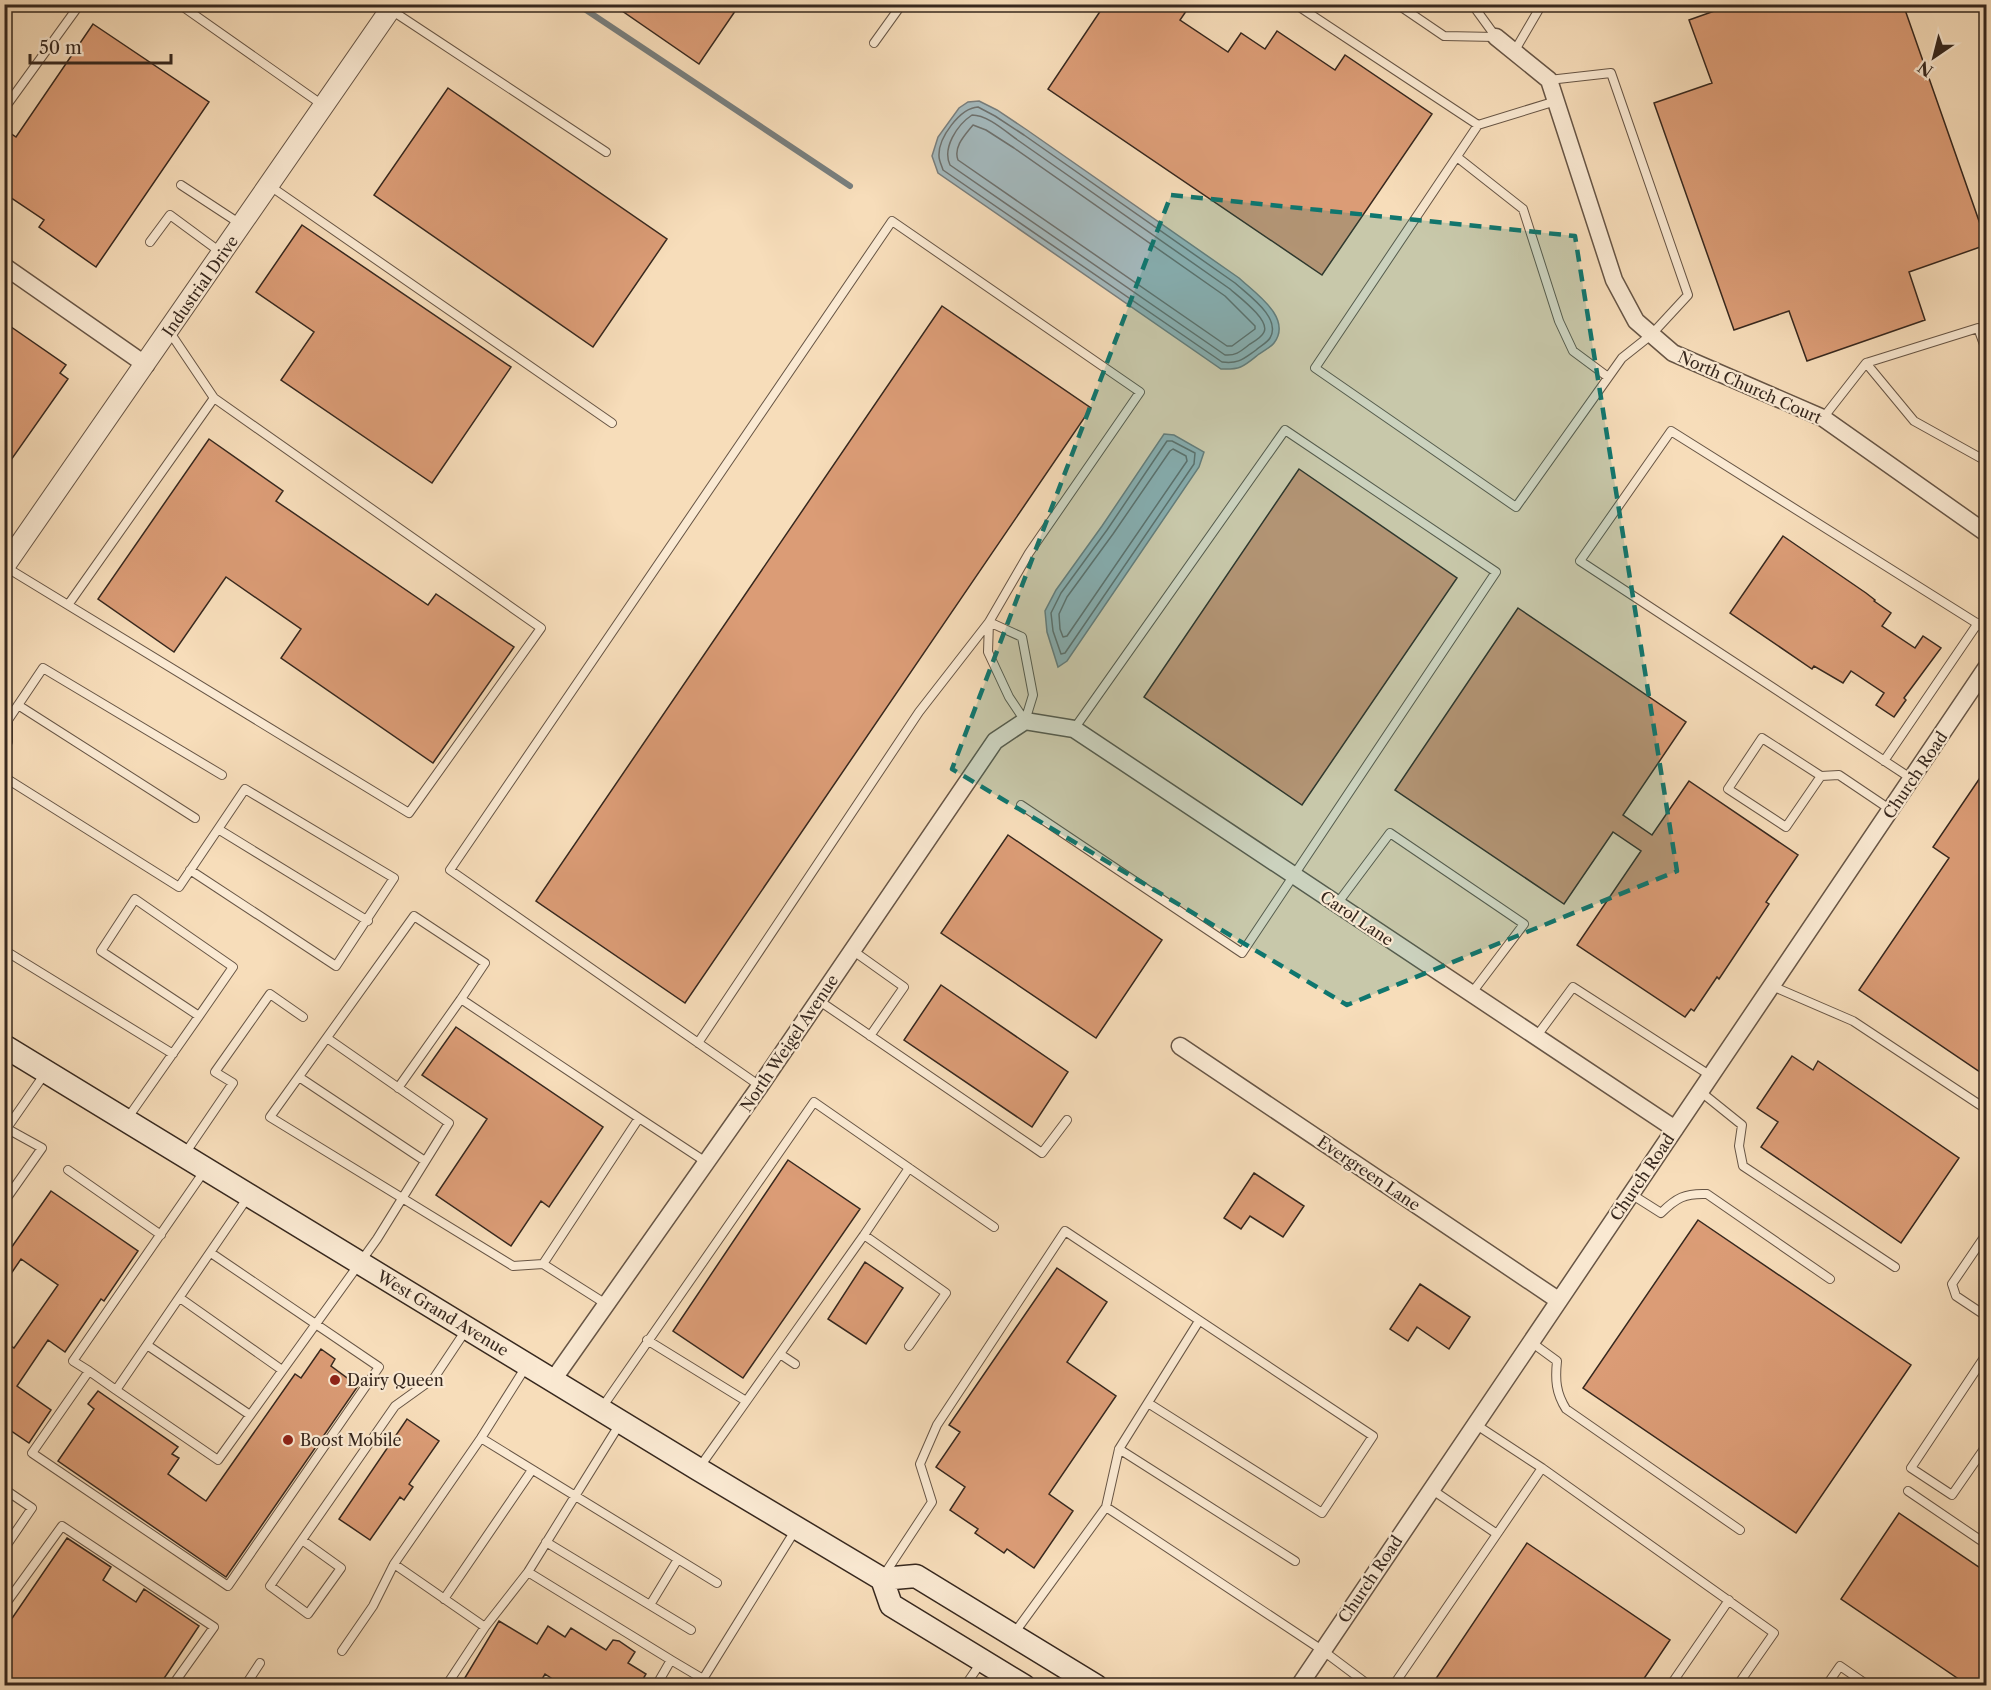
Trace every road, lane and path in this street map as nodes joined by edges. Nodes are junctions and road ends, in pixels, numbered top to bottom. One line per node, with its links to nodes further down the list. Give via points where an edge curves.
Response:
1 (80, 4): 15 (lane)
2 (179, 4): 14 (lane)
3 (902, 4): 10 (lane)
4 (1295, 4): 16 (lane)
5 (1397, 4): 9 (lane, via 1444,36)
6 (1472, 4): 9 (lane)
7 (1542, 4): 11 (lane)
8 (393, 7): 14 (street, Industrial Drive); 17 (lane)
9 (1496, 37): 11 (street)
10 (874, 43)
11 (1515, 52): 12 (street)
12 (1549, 80): 13 (street, North Church Court); 26 (lane, via 1611,73 1688,295)
13 (1556, 101): 16 (lane); 26 (street, North Church Court, via 1614,280 1636,321)
14 (324, 106): 20 (street, Industrial Drive)
15 (4, 109)
16 (1478, 125): 18 (lane)
17 (606, 152)
18 (1457, 157): 30 (lane, via 1523,209 1559,321 1573,351); 30 (lane, via 1316,368 1516,507)
19 (181, 185): 21 (lane)
20 (270, 186): 21 (street, Industrial Drive); 33 (lane)
21 (242, 225): 23 (street, Industrial Drive)
22 (150, 242): 23 (lane, via 170,215)
23 (223, 254): 25 (street, Industrial Drive)
24 (4, 266): 29 (street)
25 (169, 331): 29 (street, Industrial Drive); 31 (lane)
26 (1651, 335): 30 (lane, via 1622,358); 32 (street, North Church Court, via 1673,353)
27 (1986, 350): 28 (lane, via 1978,328)
28 (1866, 363): 32 (lane); 34 (lane, via 1914,421)
29 (146, 366): 36 (street, Industrial Drive)
30 (1608, 377)
31 (214, 398): 37 (lane); 37 (lane, via 541,628 409,813)
32 (1823, 418): 35 (street, North Church Court)
33 (612, 423)
34 (1986, 461)
35 (1986, 533)
36 (5, 566): 37 (lane)
37 (68, 605)
38 (989, 622): 43 (lane, via 988,652 1009,697); 43 (lane, via 1022,637 1033,695); 70 (lane, via 919,712); 70 (lane, via 1029,553 1140,392 892,221 450,870)
39 (1978, 623): 40 (lane); 46 (lane); 46 (lane, via 1671,430 1580,561)
40 (1986, 629)
41 (1986, 668): 50 (street, Church Road)
42 (18, 705): 45 (lane, via 8,720 8,742); 47 (lane, via 43,668); 53 (lane)
43 (1029, 722): 44 (street, Carol Lane); 60 (street, North Weigel Avenue, via 995,741)
44 (1074, 729): 56 (street, Carol Lane); 56 (lane, via 1285,430 1496,573)
45 (4, 748)
46 (1884, 761): 50 (lane)
47 (222, 775)
48 (1821, 776): 48 (lane, via 1762,738 1728,789 1786,827); 52 (lane, via 1839,775)
49 (4, 777): 55 (lane, via 179,887)
50 (1912, 779): 52 (street, Church Road)
51 (1021, 805): 56 (lane, via 1242,953)
52 (1891, 810): 61 (street, Church Road)
53 (195, 818)
54 (218, 829): 55 (lane); 58 (lane); 58 (lane, via 245,789 394,878)
55 (190, 870): 58 (lane, via 336,966)
56 (1294, 876): 57 (street, Carol Lane)
57 (1337, 904): 62 (street, Carol Lane); 62 (lane, via 1390,833 1524,924)
58 (368, 921)
59 (4, 950): 73 (lane)
60 (852, 950): 64 (street, North Weigel Avenue); 67 (lane, via 904,987)
61 (1772, 986): 75 (street, Church Road); 80 (lane, via 1852,1021)
62 (1471, 994): 68 (street, Carol Lane)
63 (461, 999): 69 (lane, via 485,963 414,916); 78 (lane); 81 (lane)
64 (818, 1000): 67 (lane); 77 (street, North Weigel Avenue)
65 (199, 1016): 65 (lane, via 101,951 135,899 233,967); 73 (lane)
66 (303, 1017): 86 (lane, via 270,994 215,1072 232,1083)
67 (870, 1036): 82 (lane, via 1042,1153)
68 (1536, 1037): 75 (lane, via 1573,987); 85 (street, Carol Lane)
69 (327, 1038): 76 (lane); 78 (lane)
70 (698, 1043): 77 (lane)
71 (4, 1046): 74 (main road, West Grand Avenue)
72 (1180, 1046): 106 (street, Evergreen Lane)
73 (173, 1054): 83 (lane)
74 (47, 1072): 83 (main road, West Grand Avenue); 84 (lane)
75 (1711, 1076): 79 (street, Church Road)
76 (299, 1077): 87 (lane); 94 (lane, via 270,1117)
77 (760, 1086): 88 (street, North Weigel Avenue)
78 (398, 1088): 87 (lane, via 449,1123)
79 (1701, 1092): 85 (street, Church Road); 103 (lane, via 1742,1125 1739,1146 1743,1166)
80 (1986, 1109)
81 (639, 1118): 88 (lane); 102 (lane)
82 (1066, 1119)
83 (126, 1120): 86 (main road, West Grand Avenue)
84 (6, 1128): 95 (lane, via 42,1148)
85 (1675, 1129): 92 (street, Church Road)
86 (184, 1155): 90 (main road, West Grand Avenue)
87 (426, 1161): 94 (lane)
88 (706, 1162): 107 (street, North Weigel Avenue)
89 (909, 1168): 96 (lane); 99 (lane); 112 (lane, via 814,1102)
90 (206, 1169): 93 (main road, West Grand Avenue); 98 (lane)
91 (68, 1170): 98 (lane)
92 (1631, 1194): 104 (lane, via 1661,1213 1673,1201 1692,1194 1707,1194); 106 (street, Church Road)
93 (250, 1195): 100 (lane); 101 (main road, West Grand Avenue)
94 (403, 1198): 101 (lane); 102 (lane, via 513,1266)
95 (4, 1202)
96 (994, 1227)
97 (1986, 1233): 108 (lane, via 1952,1284 1956,1296)
98 (161, 1235): 121 (lane, via 73,1361)
99 (864, 1235): 115 (lane, via 946,1293); 116 (lane)
100 (211, 1253): 105 (lane); 110 (lane)
101 (359, 1262): 110 (lane); 111 (main road, West Grand Avenue)
102 (543, 1264): 107 (lane)
103 (1896, 1267)
104 (1830, 1279)
105 (180, 1298): 114 (lane); 120 (lane)
106 (1558, 1300): 113 (street, Church Road)
107 (606, 1304): 122 (street, North Weigel Avenue)
108 (1986, 1316)
109 (1199, 1321): 125 (lane); 125 (lane, via 1373,1436 1322,1513); 152 (lane, via 1065,1231 937,1425 920,1464 932,1502)
110 (314, 1325): 120 (lane); 121 (lane, via 379,1367 228,1586 32,1453)
111 (467, 1328): 119 (main road, West Grand Avenue); 144 (lane, via 434,1378 396,1406)
112 (647, 1340): 124 (lane); 126 (lane)
113 (1530, 1342): 129 (street, Church Road); 142 (lane, via 1557,1361 1555,1383 1566,1409)
114 (147, 1344): 123 (lane); 127 (lane)
115 (909, 1346)
116 (780, 1354): 118 (lane); 124 (lane)
117 (1986, 1355): 131 (lane, via 1911,1468 1952,1495)
118 (795, 1364)
119 (528, 1365): 122 (main road, West Grand Avenue); 130 (lane)
120 (282, 1370): 127 (lane)
121 (89, 1371): 123 (lane)
122 (554, 1380): 126 (main road, West Grand Avenue)
123 (116, 1390): 127 (lane, via 218,1460)
124 (746, 1401): 134 (lane)
125 (1148, 1403): 132 (lane)
126 (601, 1409): 128 (main road, West Grand Avenue)
127 (250, 1415)
128 (621, 1421): 134 (main road, West Grand Avenue); 139 (lane)
129 (1475, 1424): 133 (lane); 137 (street, Church Road)
130 (481, 1438): 135 (lane); 150 (lane)
131 (1986, 1446)
132 (1119, 1449): 140 (lane); 149 (lane)
133 (1542, 1468): 143 (lane); 155 (lane)
134 (698, 1469): 141 (main road, West Grand Avenue)
135 (532, 1470): 139 (lane); 154 (lane)
136 (4, 1489): 147 (lane, via 32,1508)
137 (1431, 1489): 143 (lane); 161 (street, Church Road)
138 (1908, 1491): 146 (lane)
139 (575, 1496): 145 (lane); 148 (lane)
140 (1106, 1507): 160 (lane); 161 (lane)
141 (797, 1528): 152 (main road, West Grand Avenue); 166 (lane)
142 (1740, 1530)
143 (1497, 1534): 176 (lane)
144 (302, 1540): 144 (lane, via 341,1568 308,1614 270,1586)
145 (546, 1542): 151 (lane); 156 (lane)
146 (1986, 1544)
147 (4, 1549)
148 (678, 1559): 153 (lane); 156 (lane)
149 (1295, 1560)
150 (394, 1564): 154 (lane); 162 (lane, via 373,1606)
151 (528, 1572): 158 (lane); 163 (lane)
152 (882, 1579): 160 (main road, via 916,1576); 164 (main road, via 891,1605)
153 (717, 1583)
154 (444, 1599): 158 (lane)
155 (1729, 1600): 177 (lane); 178 (lane, via 1774,1633)
156 (650, 1605): 159 (lane)
157 (4, 1606): 167 (lane, via 62,1526 214,1627)
158 (485, 1627): 169 (lane)
159 (691, 1630)
160 (1013, 1635): 173 (main road)
161 (1322, 1650): 174 (street, Church Road); 175 (lane)
162 (342, 1651)
163 (671, 1660): 166 (lane); 170 (lane)
164 (982, 1660): 171 (lane); 172 (main road)
165 (260, 1663): 168 (lane)
166 (704, 1682)
167 (172, 1686)
168 (245, 1686)
169 (446, 1686)
170 (656, 1686)
171 (965, 1686)
172 (1024, 1686)
173 (1096, 1686)
174 (1299, 1686)
175 (1370, 1686)
176 (1393, 1686)
177 (1670, 1686)
178 (1737, 1686)
179 (1826, 1686): 180 (lane, via 1839,1666)
180 (1869, 1686)

